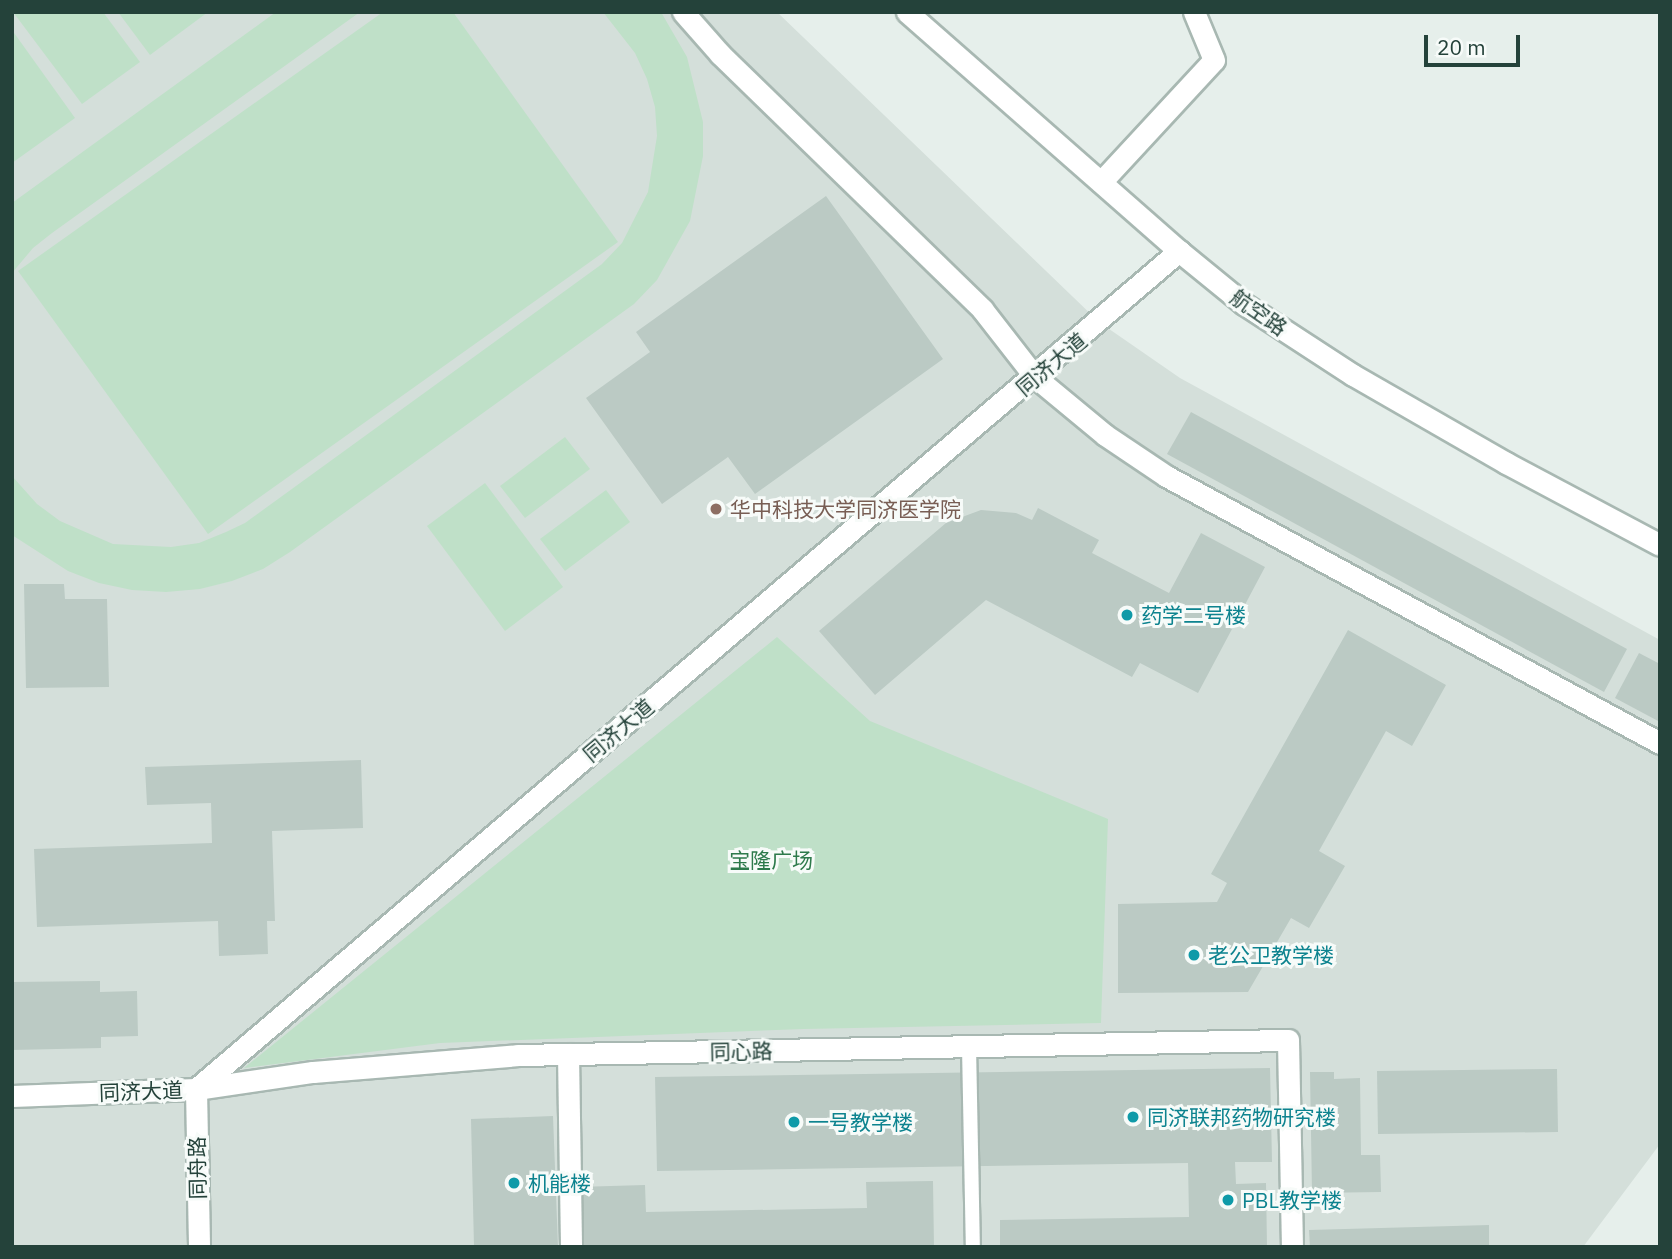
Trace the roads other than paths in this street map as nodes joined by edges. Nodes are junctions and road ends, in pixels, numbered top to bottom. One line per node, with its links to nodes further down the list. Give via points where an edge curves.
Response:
1 (682, 12): 6 (street, via 982,309)
2 (907, 12): 4 (street, 航空路)
3 (1194, 12): 4 (street, via 1214,60)
4 (1101, 182): 5 (street, 航空路)
5 (1179, 251): 6 (street, 同济大道); 7 (street, 航空路, via 1244,304 1353,375)
6 (1035, 377): 8 (street, via 1105,435 1166,476); 11 (street, 同济大道)
7 (1660, 545)
8 (1660, 743)
9 (969, 1046): 10 (street, 同心路); 15 (lane); 16 (street, 同心路, via 1288,1040)
10 (568, 1054): 11 (street, 同心路, via 381,1065); 14 (street)
11 (195, 1088): 12 (street, 同济大道); 13 (street, 同舟路)
12 (12, 1096)
13 (199, 1247)
14 (571, 1247)
15 (973, 1247)
16 (1292, 1247)

